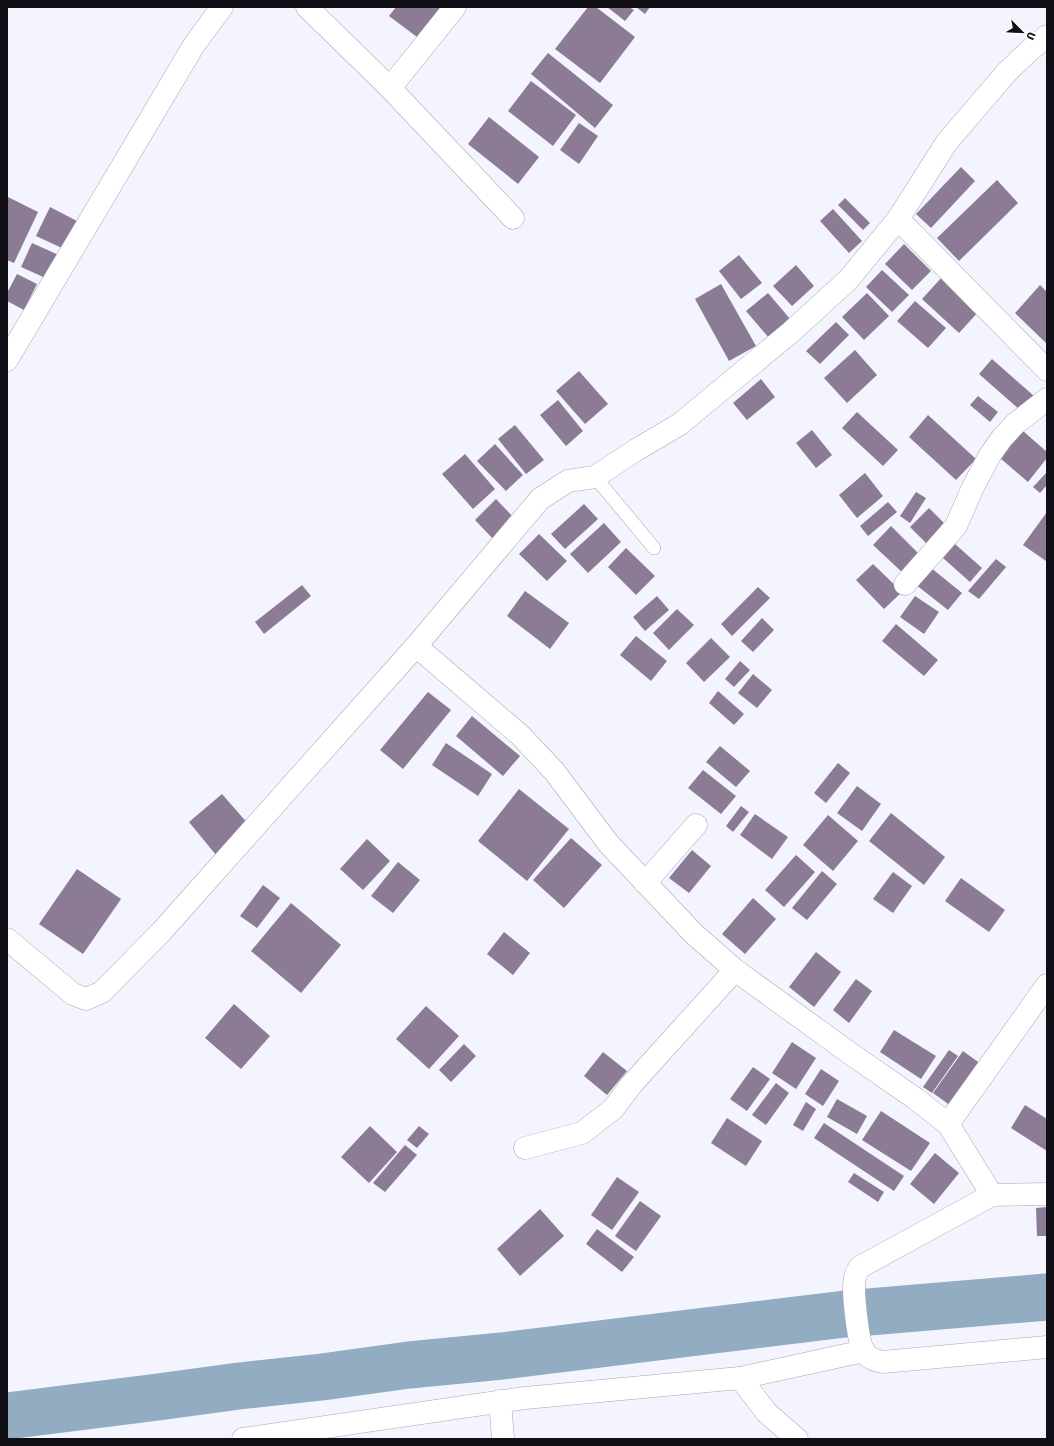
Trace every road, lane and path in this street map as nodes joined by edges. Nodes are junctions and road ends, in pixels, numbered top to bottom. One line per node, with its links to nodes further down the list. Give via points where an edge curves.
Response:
1 (222, 7): 8 (street, via 194,45)
2 (307, 7): 5 (street)
3 (455, 7): 5 (street)
4 (1047, 36): 7 (street, via 1007,72 947,142)
5 (390, 88): 6 (street)
6 (513, 218)
7 (898, 219): 9 (street); 11 (street, via 848,280 791,332 680,424)
8 (7, 360)
9 (1047, 370)
10 (1047, 399): 13 (street, via 1015,424 1002,438 973,487 956,526)
11 (595, 476): 12 (lane); 14 (street, via 568,481 540,499)
12 (654, 548)
13 (905, 584)
14 (416, 646): 16 (street, via 520,735 554,770 608,843); 17 (street, via 162,930 102,992 86,999 73,994)
15 (696, 825): 16 (street)
16 (645, 882): 18 (street, via 694,934)
17 (7, 939)
18 (735, 970): 20 (street, via 916,1098); 21 (street, via 632,1084 613,1109 582,1133)
19 (1047, 985): 20 (street)
20 (948, 1124): 23 (street)
21 (525, 1148)
22 (1047, 1194): 23 (street)
23 (992, 1195): 24 (street, via 860,1267 854,1287)
24 (862, 1343): 25 (street, via 871,1359 882,1362); 26 (street)
25 (1047, 1347)
26 (740, 1378): 27 (street); 30 (street, via 767,1413)
27 (500, 1401): 28 (street); 29 (street)
28 (243, 1439)
29 (503, 1439)
30 (797, 1439)

